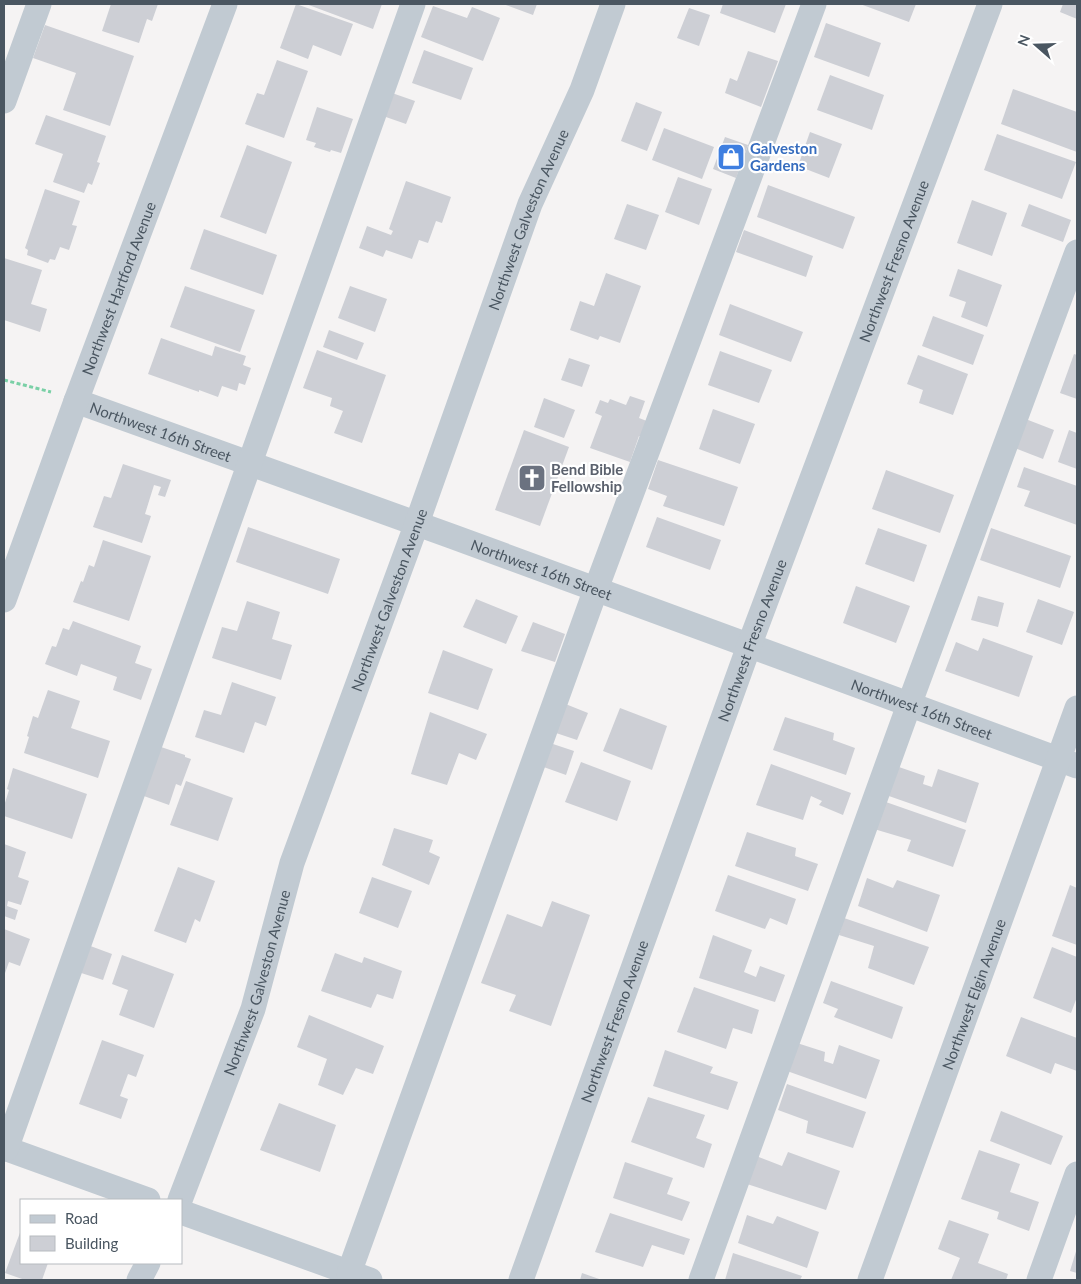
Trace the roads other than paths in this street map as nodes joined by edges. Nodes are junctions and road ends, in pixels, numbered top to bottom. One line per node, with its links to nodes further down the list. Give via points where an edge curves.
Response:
1 (39, 4): 7 (street)
2 (225, 4): 9 (street, Northwest Hartford Avenue)
3 (413, 4): 10 (street)
4 (612, 4): 11 (street, Northwest Galveston Avenue, via 582,90 530,204)
5 (814, 4): 12 (street)
6 (990, 4): 14 (street, Northwest Fresno Avenue)
7 (4, 100)
8 (1077, 252): 15 (street)
9 (76, 400): 10 (street, Northwest 16th Street); 13 (street, Northwest Hartford Avenue)
10 (250, 464): 11 (street, Northwest 16th Street); 18 (street)
11 (417, 523): 12 (street, Northwest 16th Street); 21 (street, Northwest Galveston Avenue, via 292,862 253,1010)
12 (596, 589): 14 (street, Northwest 16th Street); 24 (street)
13 (4, 600)
14 (749, 646): 15 (street, Northwest 16th Street); 26 (street, Northwest Fresno Avenue)
15 (910, 705): 17 (street, Northwest 16th Street); 27 (street)
16 (1077, 708): 17 (street, Northwest Elgin Avenue)
17 (1068, 763): 28 (street, Northwest Elgin Avenue)
18 (5, 1149): 20 (street)
19 (1077, 1174): 29 (street)
20 (145, 1199)
21 (180, 1199)
22 (182, 1212): 24 (street)
23 (147, 1264): 25 (street)
24 (360, 1276)
25 (138, 1280)
26 (521, 1280)
27 (701, 1280)
28 (870, 1280)
29 (1039, 1280)

